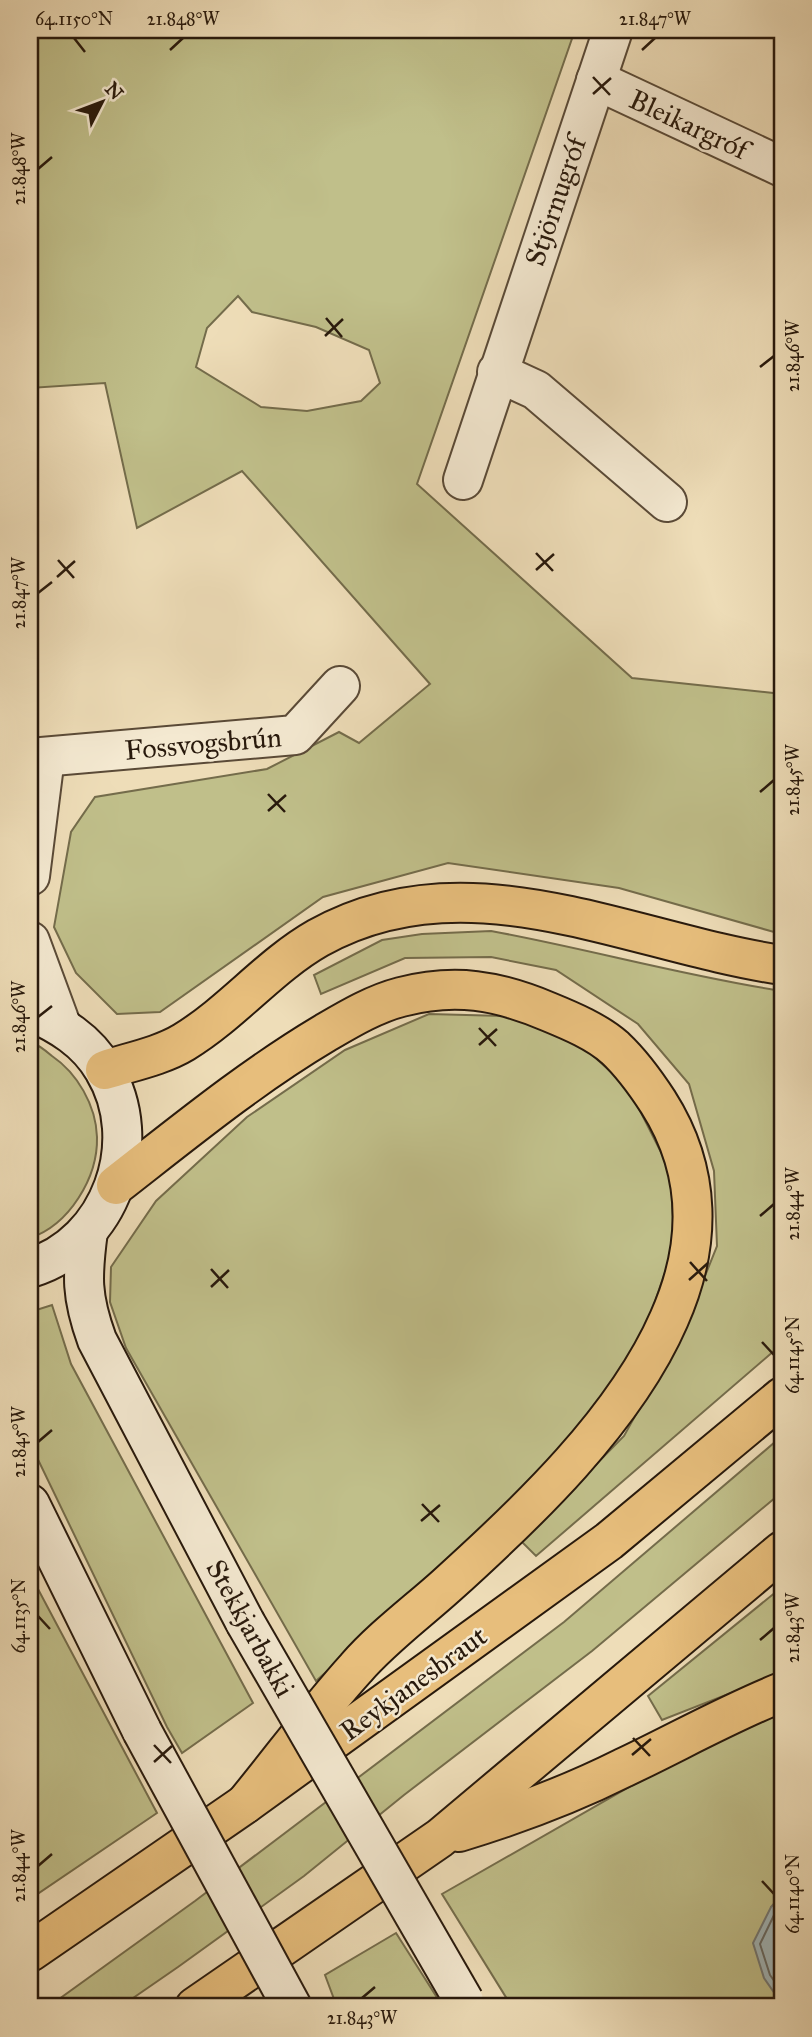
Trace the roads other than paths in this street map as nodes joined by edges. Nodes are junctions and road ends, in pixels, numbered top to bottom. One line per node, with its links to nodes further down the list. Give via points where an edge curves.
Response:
1 (613, 30): 2 (main road, Stjörnugróf)
2 (596, 80): 3 (main road, Bleikargróf); 4 (main road, Stjörnugróf)
3 (782, 167)
4 (497, 372): 5 (main road, Stjörnugróf); 6 (main road, via 536,390)
5 (463, 480)
6 (667, 502)
7 (340, 687): 8 (main road, Fossvogsbrún, via 295,735)
8 (37, 758): 9 (main road, Fossvogsbrún)
9 (30, 876)
10 (30, 942): 12 (main road)
11 (782, 965): 13 (highway, via 538,909 453,901 415,906 318,938 182,1043)
12 (46, 1018): 13 (main road, via 85,1045)
13 (105, 1070): 14 (main road, via 119,1107 122,1133)
14 (116, 1185): 15 (main road); 21 (highway, via 252,1081 353,1017 396,998 438,989 485,990 564,1018 613,1047 642,1077 664,1111 683,1151 694,1198 692,1245 683,1282 648,1361 621,1400 589,1442 496,1541 357,1666)
15 (88, 1231): 16 (main road, via 65,1251); 24 (main road, Stekkjarbakki, bridge, via 82,1275 97,1340 245,1622)
16 (30, 1268)
17 (782, 1397): 21 (highway, Reykjanesbraut, via 609,1541)
18 (30, 1504): 26 (main road, bridge, via 142,1731)
19 (782, 1551): 22 (highway)
20 (782, 1692): 22 (highway, via 622,1769 505,1818)
21 (245, 1804): 23 (highway, Reykjanesbraut)
22 (440, 1838): 25 (highway)
23 (30, 1952)
24 (466, 2004)
25 (195, 2007)
26 (292, 2007)

